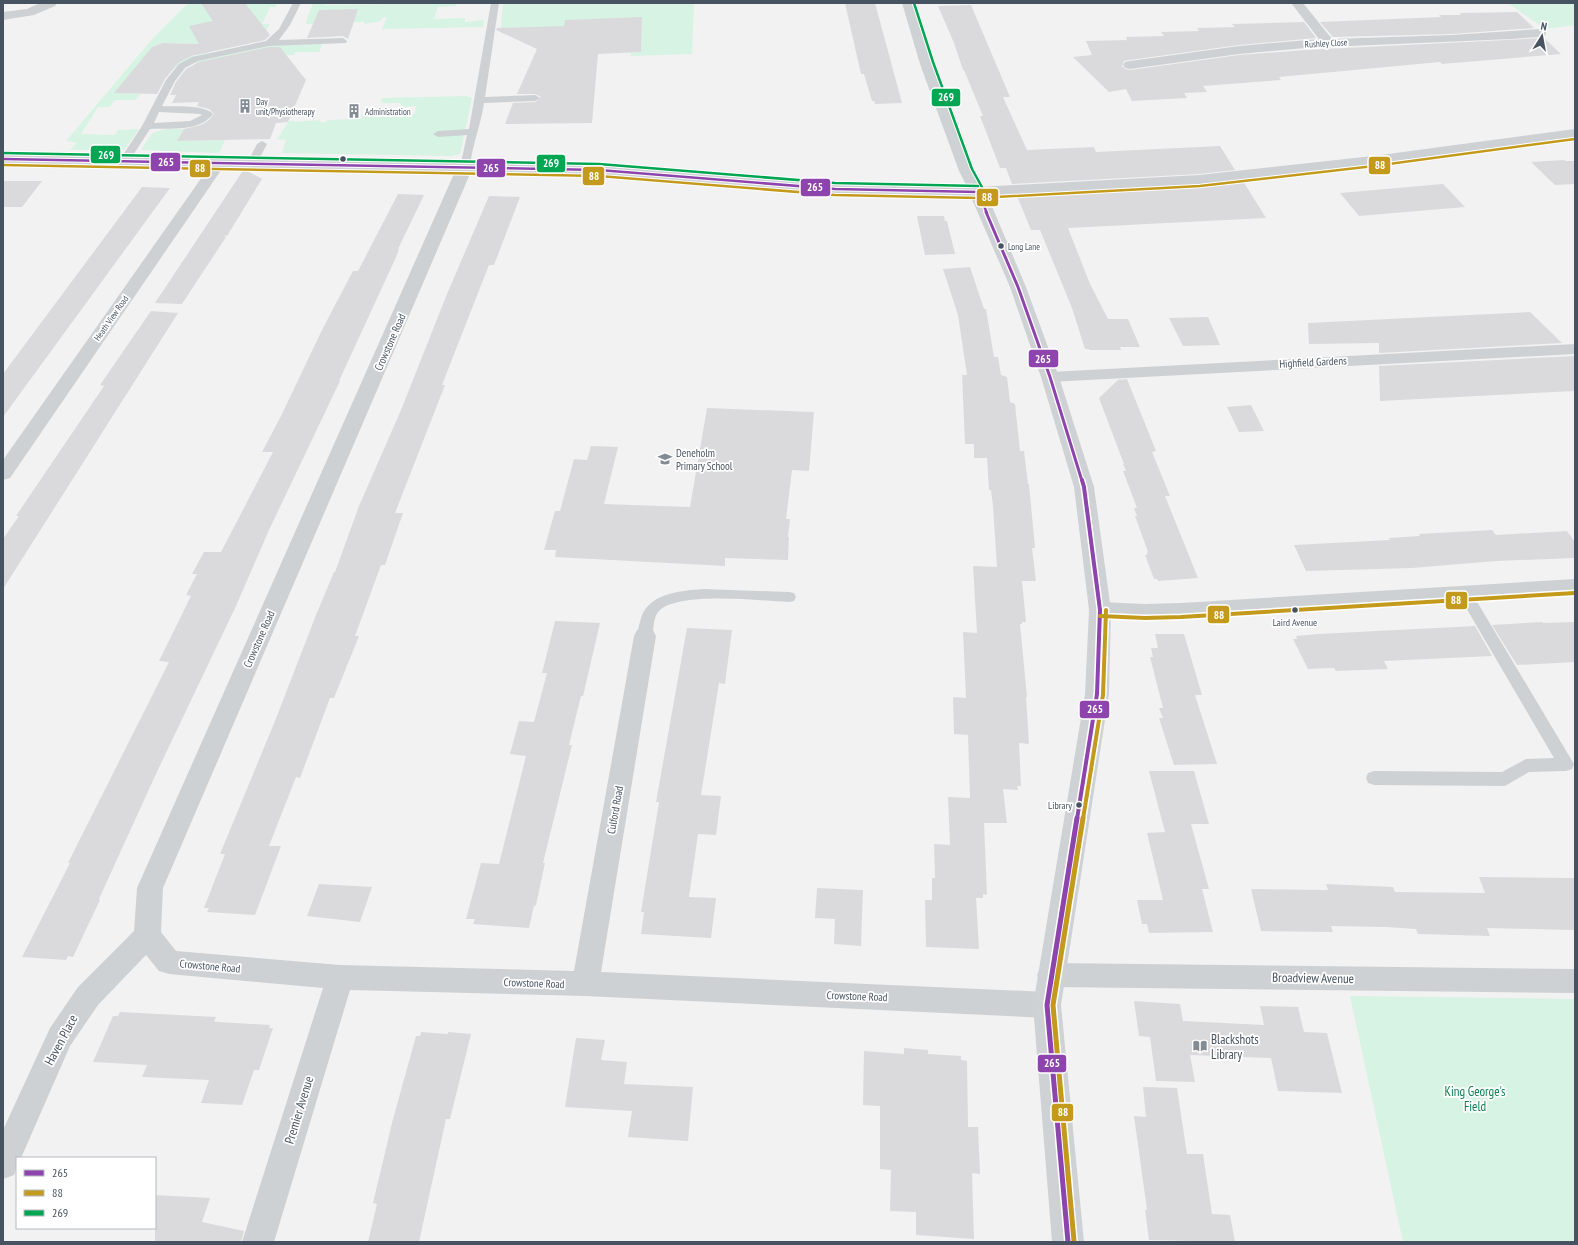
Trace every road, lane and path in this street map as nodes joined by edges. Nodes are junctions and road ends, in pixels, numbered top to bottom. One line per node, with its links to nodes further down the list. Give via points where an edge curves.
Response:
1 (51, 3): 6 (street, via 30,12)
2 (297, 3): 10 (lane, via 283,32)
3 (495, 3): 17 (lane, via 487,35)
4 (908, 3): 29 (street, via 930,71 967,170)
5 (1297, 3): 11 (street)
6 (3, 16)
7 (1540, 33): 8 (street, Rushley Close)
8 (1498, 37): 11 (street, Rushley Close); 12 (street)
9 (343, 40): 10 (lane)
10 (269, 43): 18 (lane, via 196,59 182,66 171,80)
11 (1328, 43): 13 (street, Rushley Close, via 1226,51)
12 (1512, 48)
13 (1154, 61): 14 (street, Rushley Close); 15 (street)
14 (1130, 65)
15 (1167, 73)
16 (536, 98): 17 (lane)
17 (479, 100): 20 (lane)
18 (156, 109): 19 (lane); 19 (lane, via 202,111 208,114 201,122 191,124)
19 (147, 126): 25 (lane)
20 (474, 132): 22 (lane); 28 (lane)
21 (1575, 133): 29 (street, via 1199,180)
22 (438, 134)
23 (262, 144): 27 (lane)
24 (3, 159): 25 (street)
25 (124, 161): 26 (street)
26 (220, 163): 27 (street); 32 (street, Heath View Road)
27 (252, 163): 28 (street)
28 (465, 168): 29 (street, via 599,170 886,191); 39 (street, Crowstone Road, via 150,888)
29 (978, 192): 31 (street, via 1018,287)
30 (1575, 349): 31 (street, Highfield Gardens)
31 (1050, 377): 36 (street, via 1084,487)
32 (3, 474)
33 (1575, 587): 34 (street)
34 (1465, 594): 36 (street, via 1181,611); 38 (lane, via 1566,764 1526,766 1505,779)
35 (789, 598): 37 (lane, via 695,594 677,597 658,604 647,616)
36 (1100, 610): 40 (street, via 1097,694)
37 (645, 636): 43 (street, Culford Road)
38 (1374, 778)
39 (147, 936): 41 (street, Crowstone Road, via 169,962); 45 (street, Haven Place, via 88,996 60,1037)
40 (1051, 976): 42 (street, Broadview Avenue); 44 (street)
41 (340, 977): 43 (street, Crowstone Road); 46 (street, Premier Avenue)
42 (1575, 981)
43 (585, 984): 44 (street, Crowstone Road)
44 (1047, 1005): 47 (street)
45 (3, 1164)
46 (258, 1242)
47 (1068, 1242)

